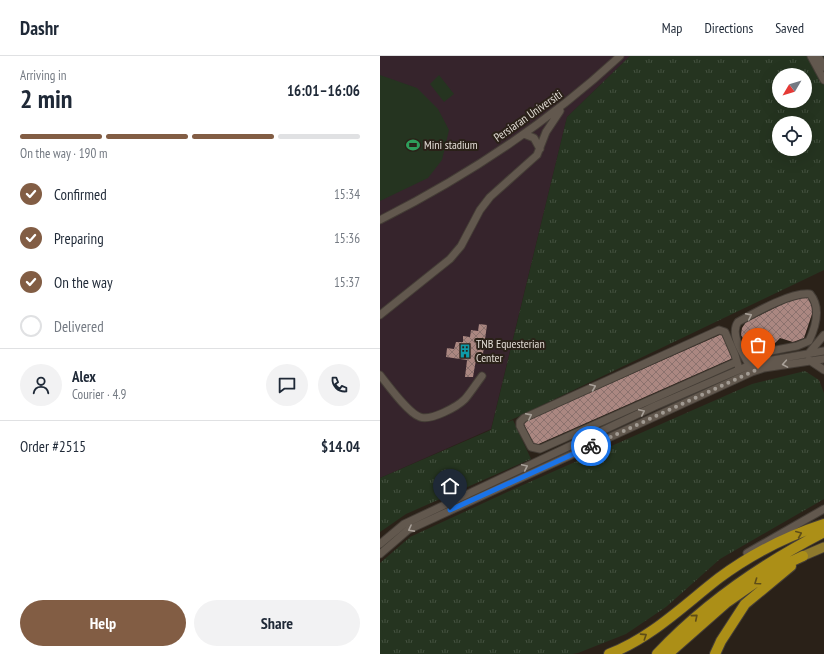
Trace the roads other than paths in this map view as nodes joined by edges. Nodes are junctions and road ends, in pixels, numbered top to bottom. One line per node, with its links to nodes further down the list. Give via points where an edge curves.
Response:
1 (620, 56): 6 (street, Persiaran Universiti)
2 (811, 56): 5 (street)
3 (818, 56): 4 (street)
4 (824, 67)
5 (824, 80)
6 (563, 106): 7 (street, Persiaran Universiti); 9 (street)
7 (537, 125): 8 (street, Persiaran Universiti); 9 (street, via 542,133)
8 (524, 134): 9 (street, via 534,138); 10 (street, Persiaran Universiti, via 434,192)
9 (541, 145): 11 (street, via 537,155 490,197 461,246 450,259)
10 (380, 220)
11 (380, 315)
12 (824, 335): 14 (street)
13 (824, 351): 14 (street)
14 (809, 357): 15 (street); 17 (street); 19 (street)
15 (824, 359)
16 (736, 362): 18 (street); 22 (street); 23 (street, one-way to 16, via 540,449 531,447 520,422 551,405 720,330 725,332)
17 (754, 367): 17 (street, one-way to 17, via 735,335 738,322 802,293 810,294 816,301 818,311 809,341 797,346 755,354); 18 (street); 26 (street)
18 (739, 369): 24 (street, one-way to 18)
19 (824, 370)
20 (380, 375): 21 (street, via 398,398 421,418 437,415 464,400)
21 (482, 376)
22 (614, 415): 23 (street); 24 (street)
23 (598, 422): 25 (street)
24 (618, 423): 25 (street)
25 (602, 431): 26 (street); 30 (street, one-way to 25, via 404,524)
26 (606, 439): 32 (street, one-way to 32, via 408,530)
27 (824, 509): 34 (street, via 743,556)
28 (824, 524): 34 (highway, one-way to 28, via 776,544)
29 (824, 532): 36 (highway, one-way to 29, via 690,621 721,596 759,569)
30 (380, 544)
31 (824, 547): 33 (main road)
32 (380, 554)
33 (803, 556): 37 (highway, one-way to 37, via 773,570 726,603); 38 (highway, via 745,604)
34 (721, 577): 35 (highway, one-way to 34, via 636,642)
35 (609, 654)
36 (657, 654)
37 (668, 654)
38 (715, 654)

